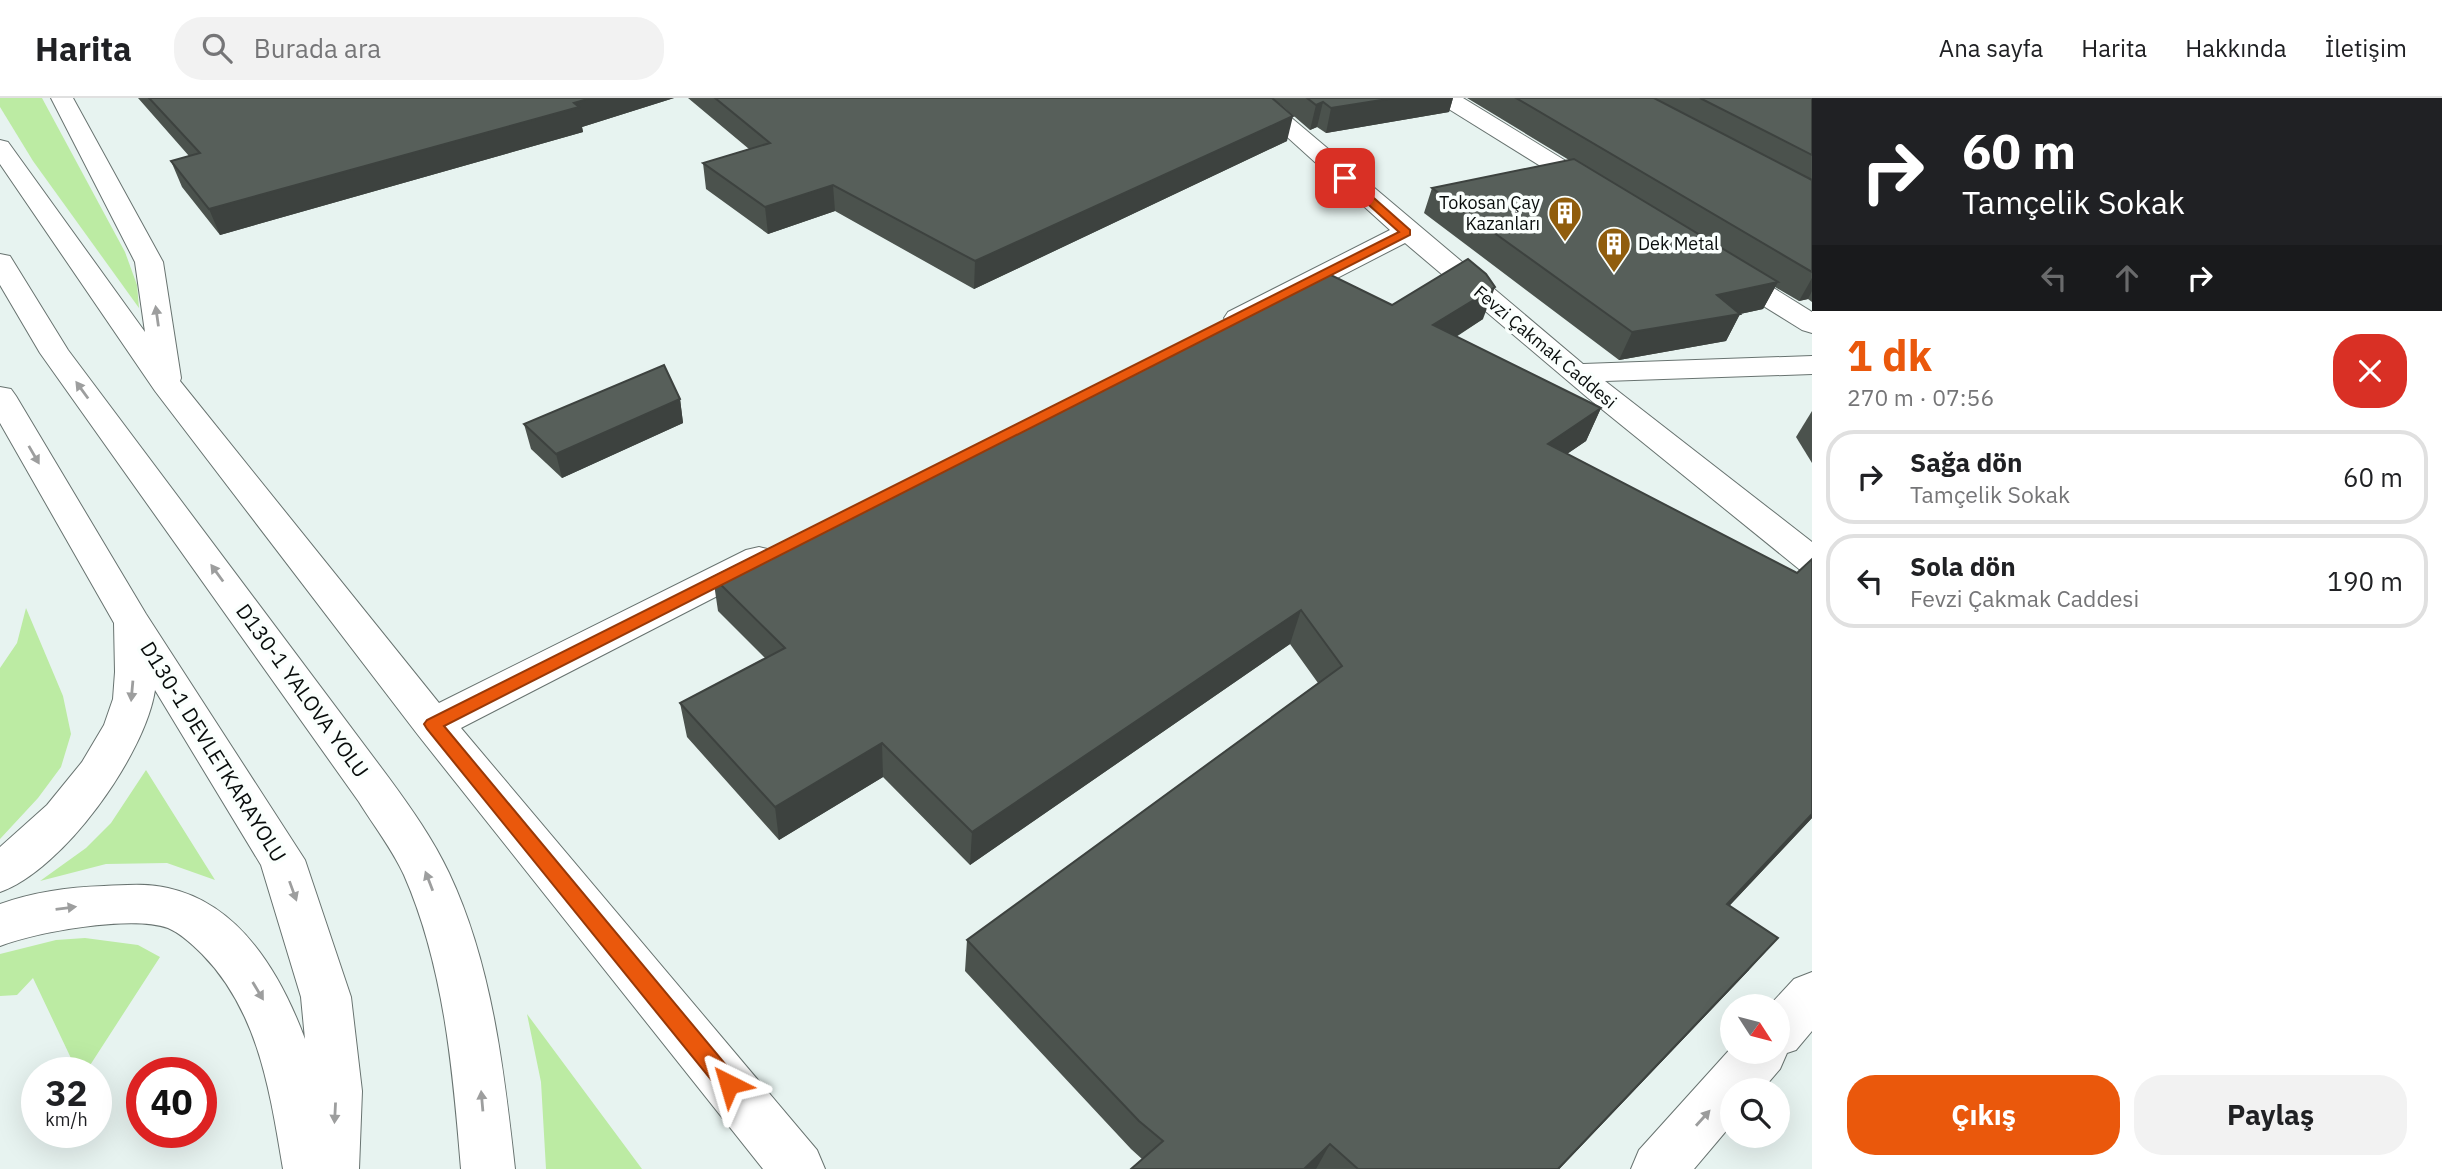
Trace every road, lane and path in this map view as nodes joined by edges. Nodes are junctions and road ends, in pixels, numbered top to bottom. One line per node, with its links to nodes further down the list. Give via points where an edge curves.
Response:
1 (62, 98): 13 (main road, one-way to 1, via 149,262)
2 (1255, 98): 6 (main road, Fevzi Çakmak Caddesi)
3 (1447, 98): 5 (main road)
4 (0, 147): 13 (main road)
5 (1612, 200)
6 (1406, 232): 10 (main road); 12 (main road, Fevzi Çakmak Caddesi)
7 (1706, 258): 9 (main road)
8 (0, 262): 26 (main road, D130-1 YALOVA YOLU, one-way to 8, via 468,1010 427,874 374,790 55,353)
9 (1812, 324)
10 (1207, 333)
11 (1812, 365): 12 (main road)
12 (1577, 373): 16 (main road, Fevzi Çakmak Caddesi, via 1681,461)
13 (166, 384): 18 (main road)
14 (0, 396): 17 (main road, D130-1 DEVLETKARAYOLU, one-way to 17)
15 (782, 548): 18 (main road)
16 (1812, 560)
17 (133, 624): 19 (main road, one-way to 19, via 134,697 114,751 37,844); 25 (main road, D130-1 DEVLETKARAYOLU, one-way to 25, via 282,860 326,997 336,1091)
18 (433, 724): 27 (main road)
19 (0, 873)
20 (0, 925): 24 (main road, one-way to 24, via 63,907 121,905 172,909 209,929 242,965 273,1016 294,1082)
21 (1812, 995): 22 (main road)
22 (1790, 1020)
23 (1751, 1064): 28 (main road, one-way to 23)
24 (310, 1169)
25 (332, 1169)
26 (488, 1169)
27 (798, 1169)
28 (1658, 1169)

